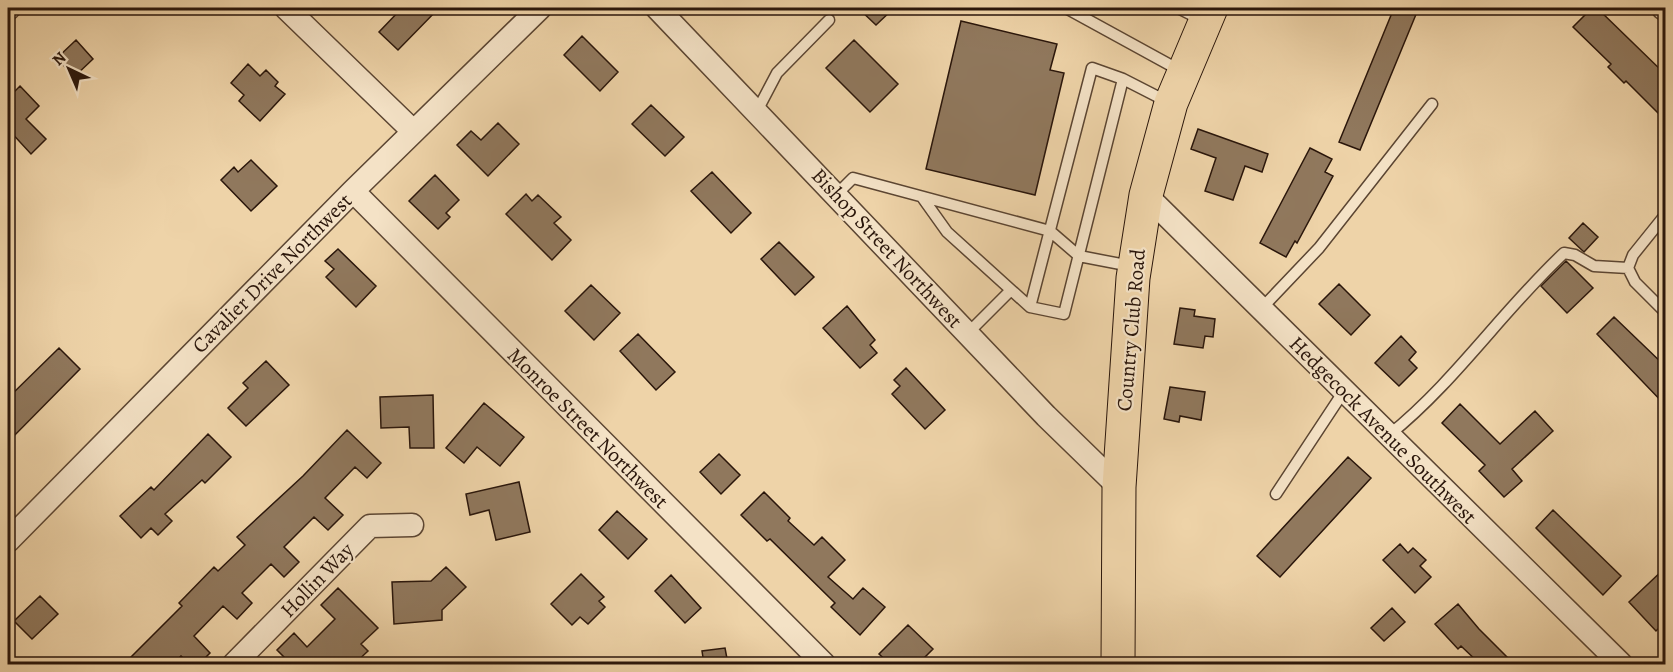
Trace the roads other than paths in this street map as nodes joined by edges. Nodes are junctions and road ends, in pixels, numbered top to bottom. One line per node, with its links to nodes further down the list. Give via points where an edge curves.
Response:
1 (286, 8): 12 (street)
2 (540, 8): 12 (street, Cavalier Drive Northwest)
3 (657, 8): 11 (street, Bishop Street Northwest)
4 (1072, 9): 7 (lane)
5 (1198, 12): 7 (main road, Country Club Road)
6 (829, 20): 11 (lane, via 777,73)
7 (1184, 72): 9 (main road, Country Club Road)
8 (1123, 79): 9 (lane); 18 (lane, via 1092,68); 19 (lane)
9 (1171, 103): 15 (main road, Country Club Road)
10 (1432, 104): 24 (lane, via 1319,248)
11 (757, 111): 14 (street, Bishop Street Northwest)
12 (413, 131): 13 (street, Cavalier Drive Northwest)
13 (353, 191): 32 (street, Cavalier Drive Northwest); 34 (street, Monroe Street Northwest)
14 (837, 194): 16 (lane, via 853,178); 26 (street, Bishop Street Northwest)
15 (1146, 195): 20 (main road, Country Club Road); 24 (street, Hedgecock Avenue Southwest)
16 (922, 197): 18 (lane); 22 (lane, via 947,232)
17 (1665, 214): 21 (lane, via 1633,255)
18 (1050, 231): 19 (lane); 23 (lane)
19 (1079, 256): 20 (lane); 23 (lane, via 1064,314)
20 (1134, 267): 29 (main road, Country Club Road)
21 (1628, 268): 25 (lane, via 1635,282); 28 (lane, via 1594,266 1564,253 1536,279 1433,397)
22 (1011, 290): 23 (lane); 26 (lane)
23 (1030, 307)
24 (1261, 309): 27 (street, Hedgecock Avenue Southwest)
25 (1665, 313)
26 (968, 333): 29 (street, Bishop Street Northwest)
27 (1344, 391): 28 (street, Hedgecock Avenue Southwest); 30 (lane)
28 (1389, 435): 36 (street, Hedgecock Avenue Southwest)
29 (1119, 487): 35 (main road, Country Club Road)
30 (1276, 494)
31 (412, 525): 33 (street, Hollin Way, via 370,526)
32 (8, 541)
33 (234, 664)
34 (824, 664)
35 (1118, 664)
36 (1621, 664)

